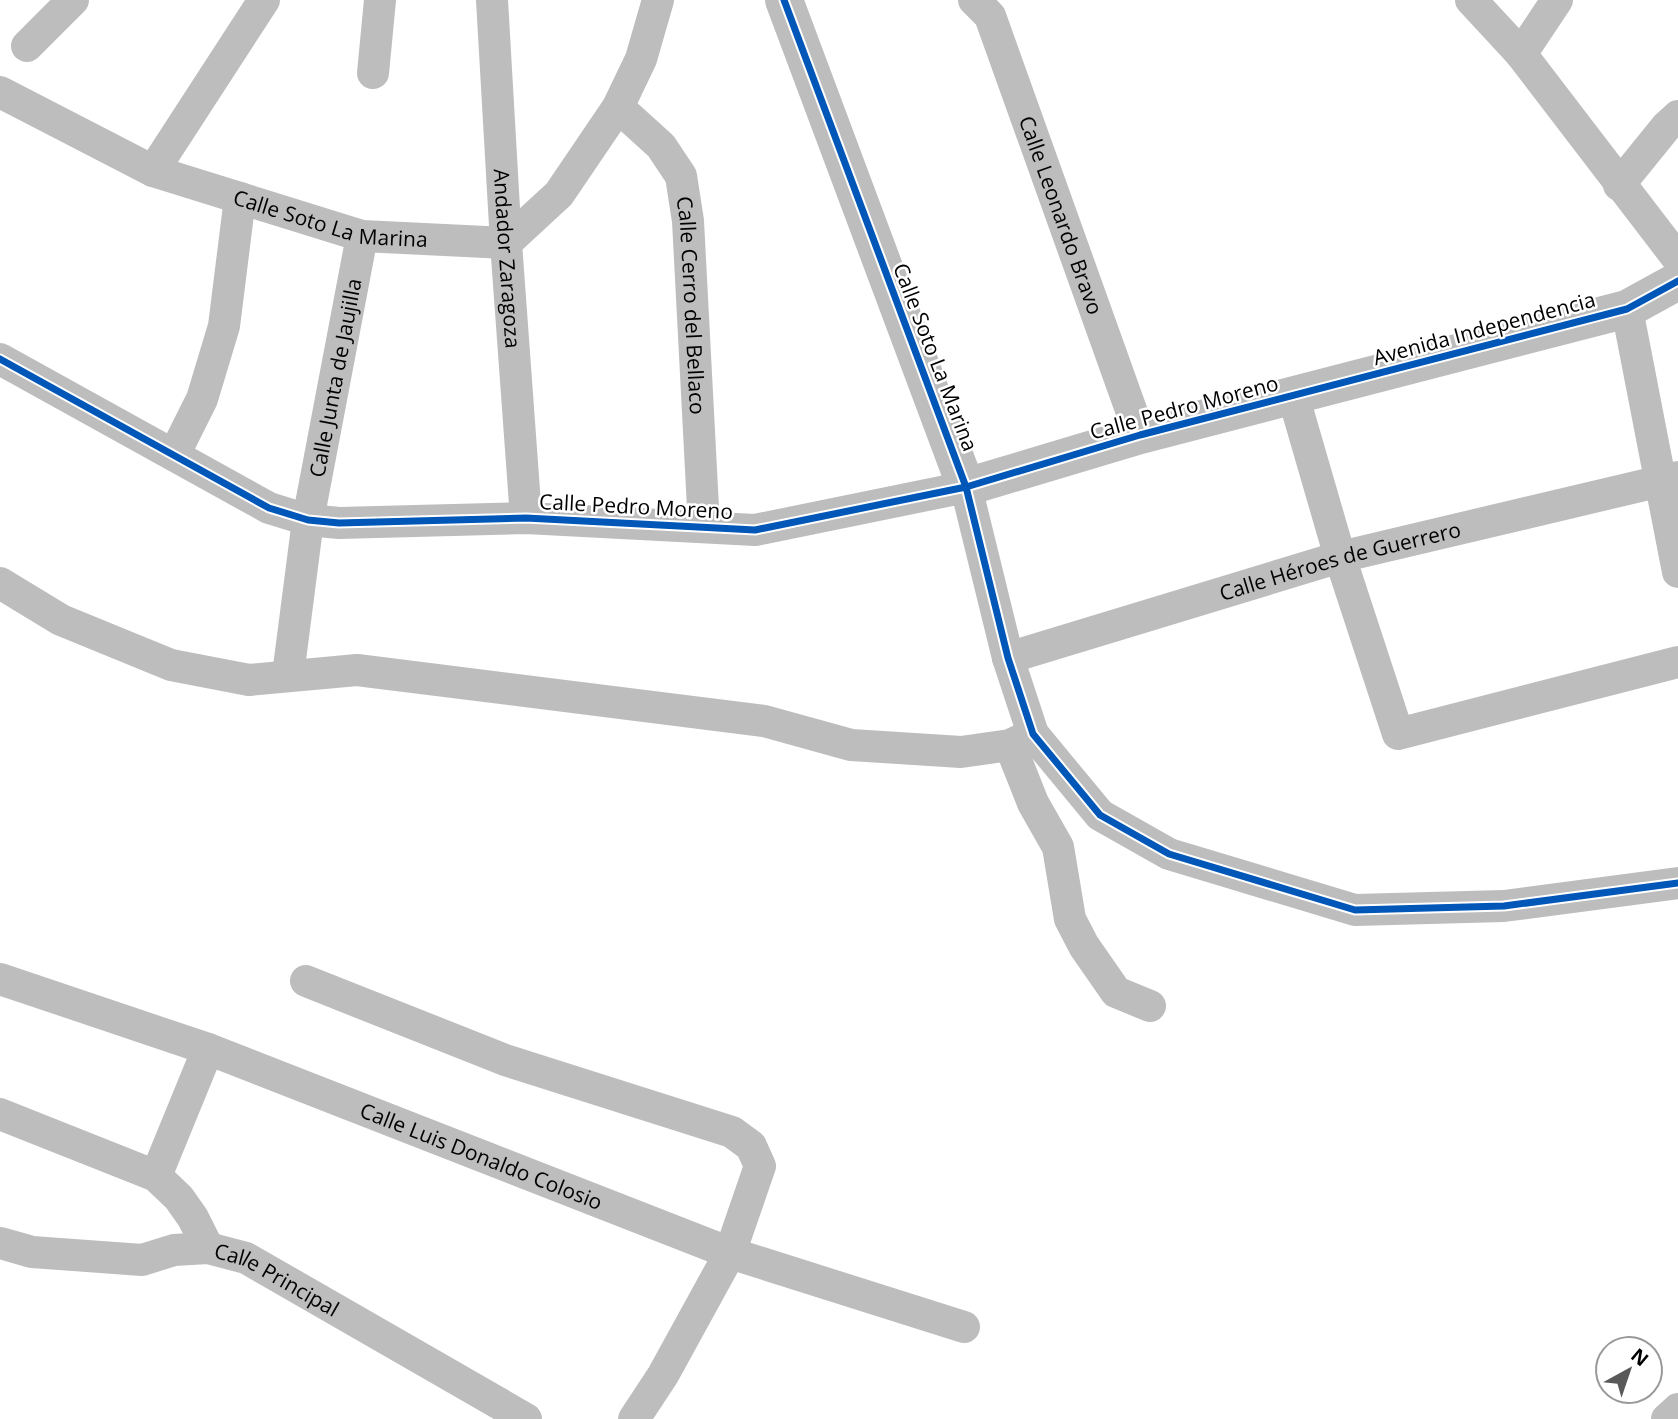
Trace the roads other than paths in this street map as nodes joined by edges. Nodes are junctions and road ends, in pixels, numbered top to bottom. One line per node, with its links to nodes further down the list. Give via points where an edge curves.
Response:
1 (73, 0): 10 (street)
2 (264, 0): 16 (street)
3 (380, 0): 12 (street)
4 (492, 0): 20 (street, Andador Zaragoza)
5 (658, 0): 14 (street, via 641,59)
6 (784, 0): 29 (street, Calle Soto La Marina)
7 (974, 0): 26 (street, Calle Leonardo Bravo, via 990,16)
8 (1471, 0): 11 (street)
9 (1557, 0): 11 (street)
10 (27, 46)
11 (1521, 54): 17 (street)
12 (373, 73)
13 (0, 92): 16 (street, Calle Soto La Marina)
14 (618, 107): 20 (street, via 559,194); 32 (street, Calle Cerro del Bellaco, via 661,146 681,176 688,221)
15 (1678, 116): 17 (street)
16 (153, 171): 18 (street, Calle Soto La Marina)
17 (1619, 185): 21 (street)
18 (240, 198): 19 (street, Calle Soto La Marina); 27 (street, via 224,326 202,399)
19 (362, 236): 20 (street, Calle Soto La Marina); 31 (street, Calle Junta de Jaujilla)
20 (506, 243): 30 (street, Andador Zaragoza)
21 (1678, 259)
22 (1678, 281): 23 (street, Avenida Independencia)
23 (1627, 309): 25 (street, Avenida Independencia); 28 (street)
24 (0, 359): 27 (street, Calle Pedro Moreno)
25 (1293, 395): 26 (street, Calle Pedro Moreno); 33 (street)
26 (1140, 435): 29 (street, Calle Pedro Moreno)
27 (174, 455): 31 (street, Calle Pedro Moreno, via 269,508)
28 (1669, 479): 33 (street, Calle Héroes de Guerrero); 34 (street)
29 (966, 487): 32 (street, Calle Pedro Moreno, via 755,530); 36 (street, Calle Soto La Marina)
30 (526, 518): 31 (street, Calle Pedro Moreno); 32 (street, Calle Pedro Moreno)
31 (308, 520): 38 (street, Calle Junta de Jaujilla)
32 (704, 527)
33 (1340, 557): 36 (street, Calle Héroes de Guerrero); 37 (street, via 1398,734)
34 (1678, 572)
35 (0, 583): 38 (street, via 61,620 171,665 249,680)
36 (1008, 658): 39 (street, Calle Soto La Marina)
37 (1678, 662)
38 (288, 675): 39 (street, via 356,670 764,721 851,745 961,752)
39 (1022, 740): 40 (street, via 1100,815 1169,854 1355,910 1504,906); 43 (street, Calle Soto La Marina, via 1033,803 1058,847 1070,919 1116,992)
40 (1678, 883)
41 (0, 978): 44 (street, Calle Luis Donaldo Colosio)
42 (306, 981): 49 (street, via 505,1060 732,1132 751,1146 760,1166)
43 (1150, 1006)
44 (208, 1049): 46 (street); 49 (street, Calle Luis Donaldo Colosio)
45 (0, 1114): 46 (street)
46 (156, 1176): 48 (street, via 179,1198)
47 (0, 1243): 48 (street, Calle Principal, via 32,1251 142,1260 174,1250)
48 (208, 1248): 52 (street, Calle Principal, via 246,1258)
49 (730, 1253): 50 (street, Calle Luis Donaldo Colosio); 53 (street)
50 (964, 1327)
51 (1678, 1409): 54 (street)
52 (526, 1419)
53 (634, 1419)
54 (1667, 1419)

